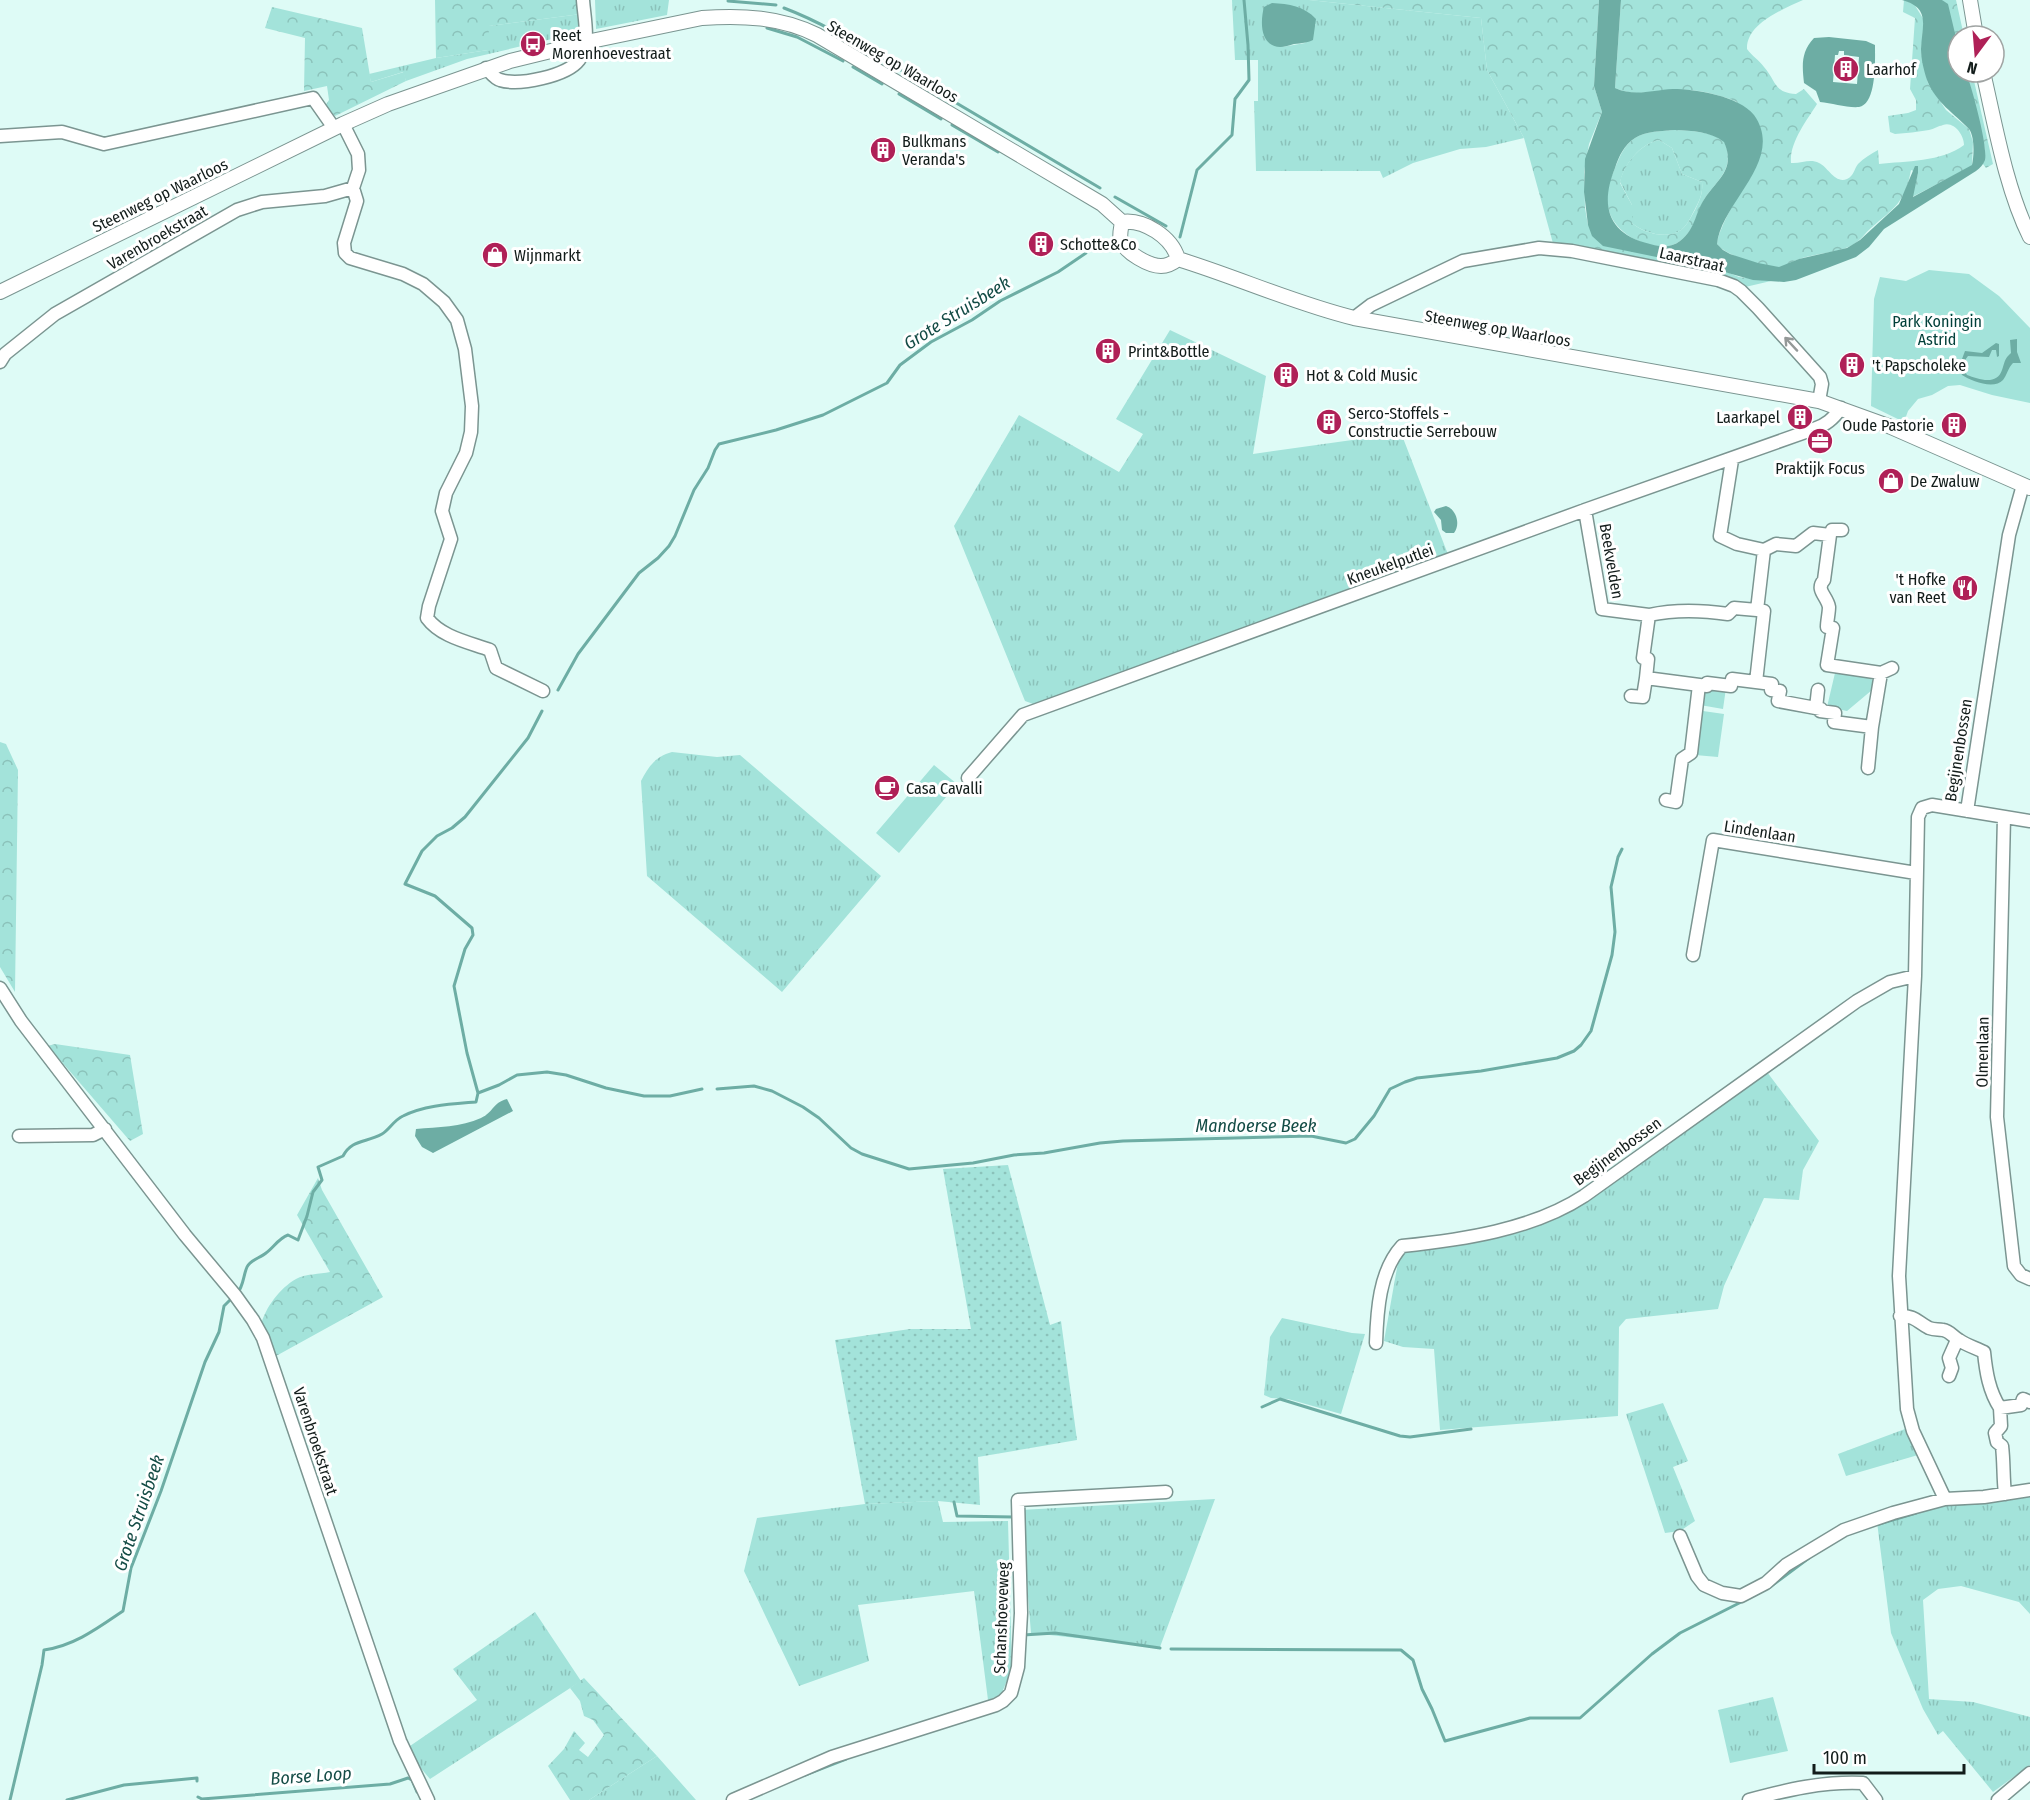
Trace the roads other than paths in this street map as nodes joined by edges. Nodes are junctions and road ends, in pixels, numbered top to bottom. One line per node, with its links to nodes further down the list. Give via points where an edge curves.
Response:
1 (583, 0): 4 (street)
2 (1970, 0): 3 (street)
3 (1974, 24)
4 (586, 42): 5 (street, Steenweg op Waarloos); 5 (street, via 579,60 560,73 518,83 498,80); 10 (street, Steenweg op Waarloos, via 726,16 759,17 806,29 1102,204)
5 (486, 68): 7 (street, Steenweg op Waarloos)
6 (1986, 84): 11 (street, via 2013,193)
7 (339, 126): 8 (street, via 312,98 104,144 62,132); 9 (street, via 358,154 359,170); 13 (street, Steenweg op Waarloos)
8 (0, 136)
9 (353, 189): 15 (street, Varenbroekstraat, via 262,202 237,210 55,314); 30 (street, via 357,201 344,243 345,253 423,284 457,320 465,349 471,432 466,453 446,493 442,512 452,539 427,618 441,632 490,650 496,668)
10 (1122, 222): 12 (street, Steenweg op Waarloos, via 1134,221 1167,239); 12 (street, Steenweg op Waarloos, via 1122,245 1132,253 1157,266)
11 (2030, 237)
12 (1178, 259): 14 (street, Steenweg op Waarloos)
13 (0, 292)
14 (1354, 318): 16 (street, Steenweg op Waarloos); 16 (street, Laarstraat, one-way to 14, via 1820,376 1741,291 1718,280 1588,254 1539,248 1463,261 1371,305)
15 (0, 362)
16 (1819, 400): 17 (street)
17 (1840, 408): 18 (street, Kneukelputlei, via 1825,425); 19 (street)
18 (1732, 460): 20 (street, Kneukelputlei); 23 (street, via 1720,536)
19 (2026, 486): 37 (street, Begijnenbossen, via 2009,535)
20 (1586, 510): 25 (street, Beekvelden, via 1602,609); 35 (street, Kneukelputlei, via 1023,715)
21 (1842, 530): 22 (street, via 1832,530)
22 (1830, 535): 23 (street, via 1813,533 1796,546 1776,544); 33 (street, via 1820,589 1828,606 1827,627 1833,628 1826,671 1886,670)
23 (1764, 550): 24 (street)
24 (1757, 610): 25 (street, Beekvelden, via 1734,608 1728,614 1671,610); 27 (street, via 1764,611)
25 (1649, 615): 26 (street, via 1643,658 1648,659)
26 (1646, 678): 28 (street); 31 (street, via 1643,697)
27 (1756, 682): 28 (street, via 1732,679 1731,686 1707,682 1707,686); 32 (street, via 1772,684 1772,690 1780,691 1778,701)
28 (1699, 685): 36 (street, via 1691,753 1682,759 1676,802)
29 (1818, 690): 32 (street)
30 (543, 691)
31 (1631, 696)
32 (1816, 708): 33 (street, via 1835,713 1834,722)
33 (1872, 727): 34 (street)
34 (1868, 768)
35 (968, 778)
36 (1666, 800)
37 (1967, 811): 38 (street); 40 (street, Begijnenbossen, via 1932,805 1922,808 1918,817)
38 (2004, 817): 39 (street); 46 (street, Olmenlaan, via 1997,1117 2014,1266)
39 (2030, 821)
40 (1916, 873): 41 (street, Lindenlaan, via 1713,840); 42 (street, Begijnenbossen)
41 (1693, 955)
42 (1915, 976): 47 (street, Begijnenbossen); 49 (street, Begijnenbossen, via 1890,982 1857,1001 1564,1208 1496,1232 1402,1246 1387,1272 1378,1311)
43 (0, 988): 44 (street, Varenbroekstraat, via 10,1007)
44 (105, 1129): 45 (street, via 93,1135); 59 (street, Varenbroekstraat, via 264,1338 400,1741)
45 (19, 1136)
46 (2030, 1279)
47 (1900, 1316): 48 (street, via 1922,1321); 56 (street, Begijnenbossen, via 1909,1419)
48 (1957, 1340): 50 (street, via 1949,1358); 52 (street, via 1984,1352 1986,1376)
49 (1377, 1343)
50 (1949, 1376)
51 (2030, 1402): 52 (street, via 2023,1399 2021,1405)
52 (2000, 1407): 55 (street, via 2001,1425 1995,1433 2002,1446)
53 (2030, 1490): 55 (street)
54 (1166, 1492): 60 (street, Schanshoeveweg, via 1018,1500 1020,1636 1018,1667 1008,1697 996,1705 832,1757)
55 (2005, 1494): 56 (street)
56 (1945, 1499): 57 (street, via 1844,1530 1741,1596 1704,1585)
57 (1680, 1536)
58 (2030, 1773): 63 (street)
59 (428, 1800)
60 (734, 1800)
61 (1749, 1800): 62 (street, via 1847,1782 1863,1783)
62 (1876, 1800)
63 (1998, 1800)

